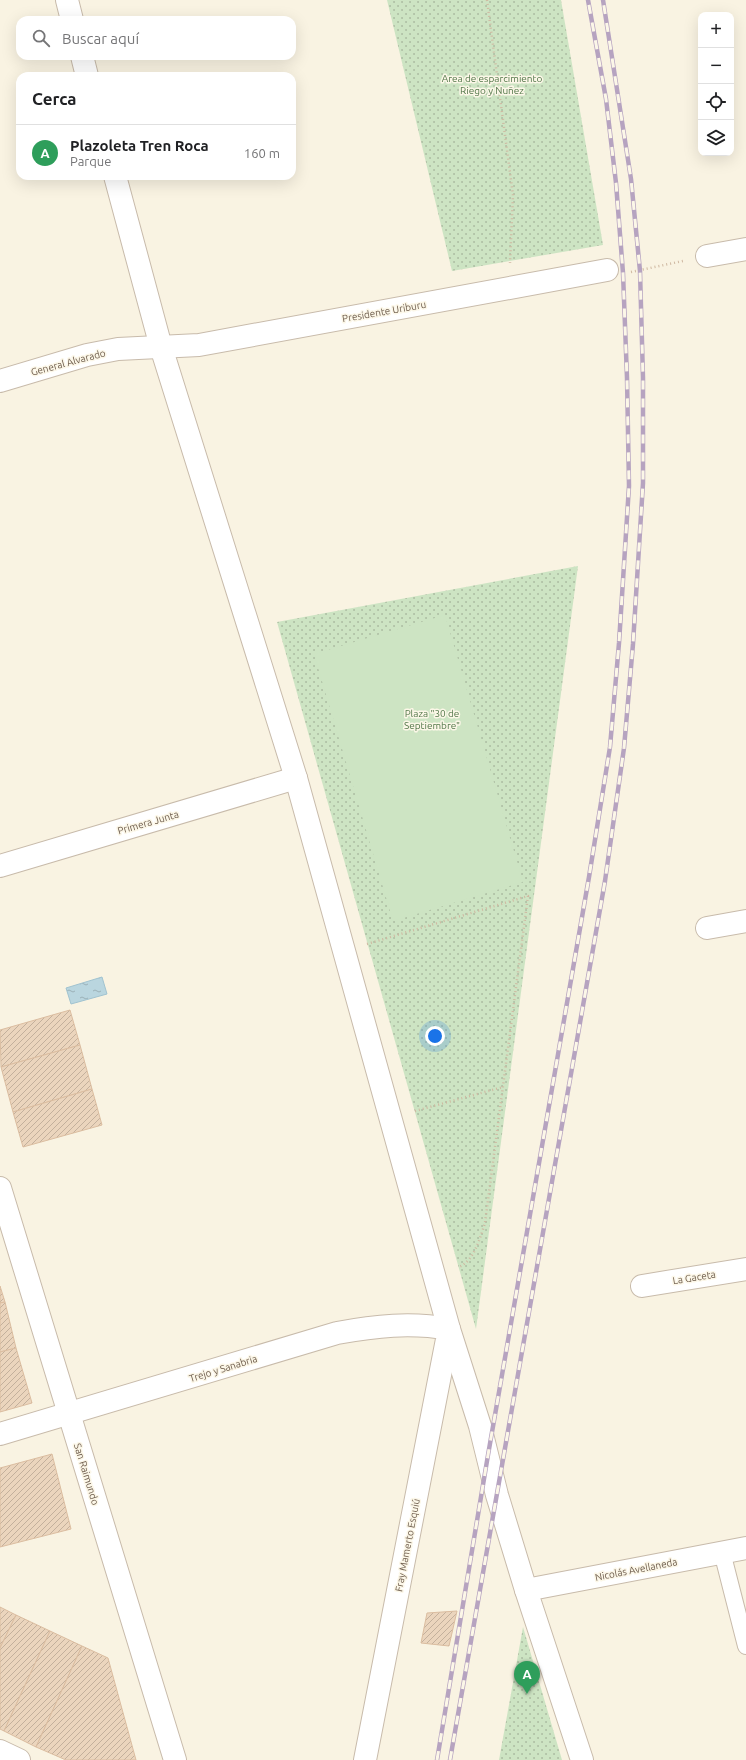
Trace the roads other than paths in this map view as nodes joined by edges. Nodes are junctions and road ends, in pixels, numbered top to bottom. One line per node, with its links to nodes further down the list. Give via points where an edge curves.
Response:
1 (67, 0): 2 (street)
2 (71, 16)
3 (83, 60): 4 (street)
4 (87, 72)
5 (116, 180): 9 (street)
6 (746, 249): 7 (street)
7 (707, 256)
8 (607, 270): 9 (street, Presidente Uriburu, via 199,345)
9 (161, 347): 10 (street, General Alvarado, via 118,349 87,354); 11 (street)
10 (0, 381)
11 (296, 778): 12 (street, Primera Junta); 18 (street)
12 (0, 866)
13 (746, 921): 14 (street)
14 (707, 928)
15 (0, 1188): 19 (street, San Raimundo)
16 (746, 1269): 17 (street, La Gaceta)
17 (642, 1286)
18 (449, 1329): 19 (street, Trejo y Sanabria, via 391,1325 337,1333); 23 (street, via 480,1426 497,1495); 28 (street, Fray Mamerto Esquiú)
19 (69, 1414): 20 (street, Trejo y Sanabria); 27 (street, San Raimundo)
20 (0, 1434)
21 (746, 1548): 22 (street, Nicolás Avellaneda)
22 (722, 1552): 23 (street, Nicolás Avellaneda); 24 (lane)
23 (526, 1590): 29 (street)
24 (746, 1646)
25 (0, 1751): 26 (street)
26 (19, 1760)
27 (175, 1760)
28 (365, 1760)
29 (582, 1760)

